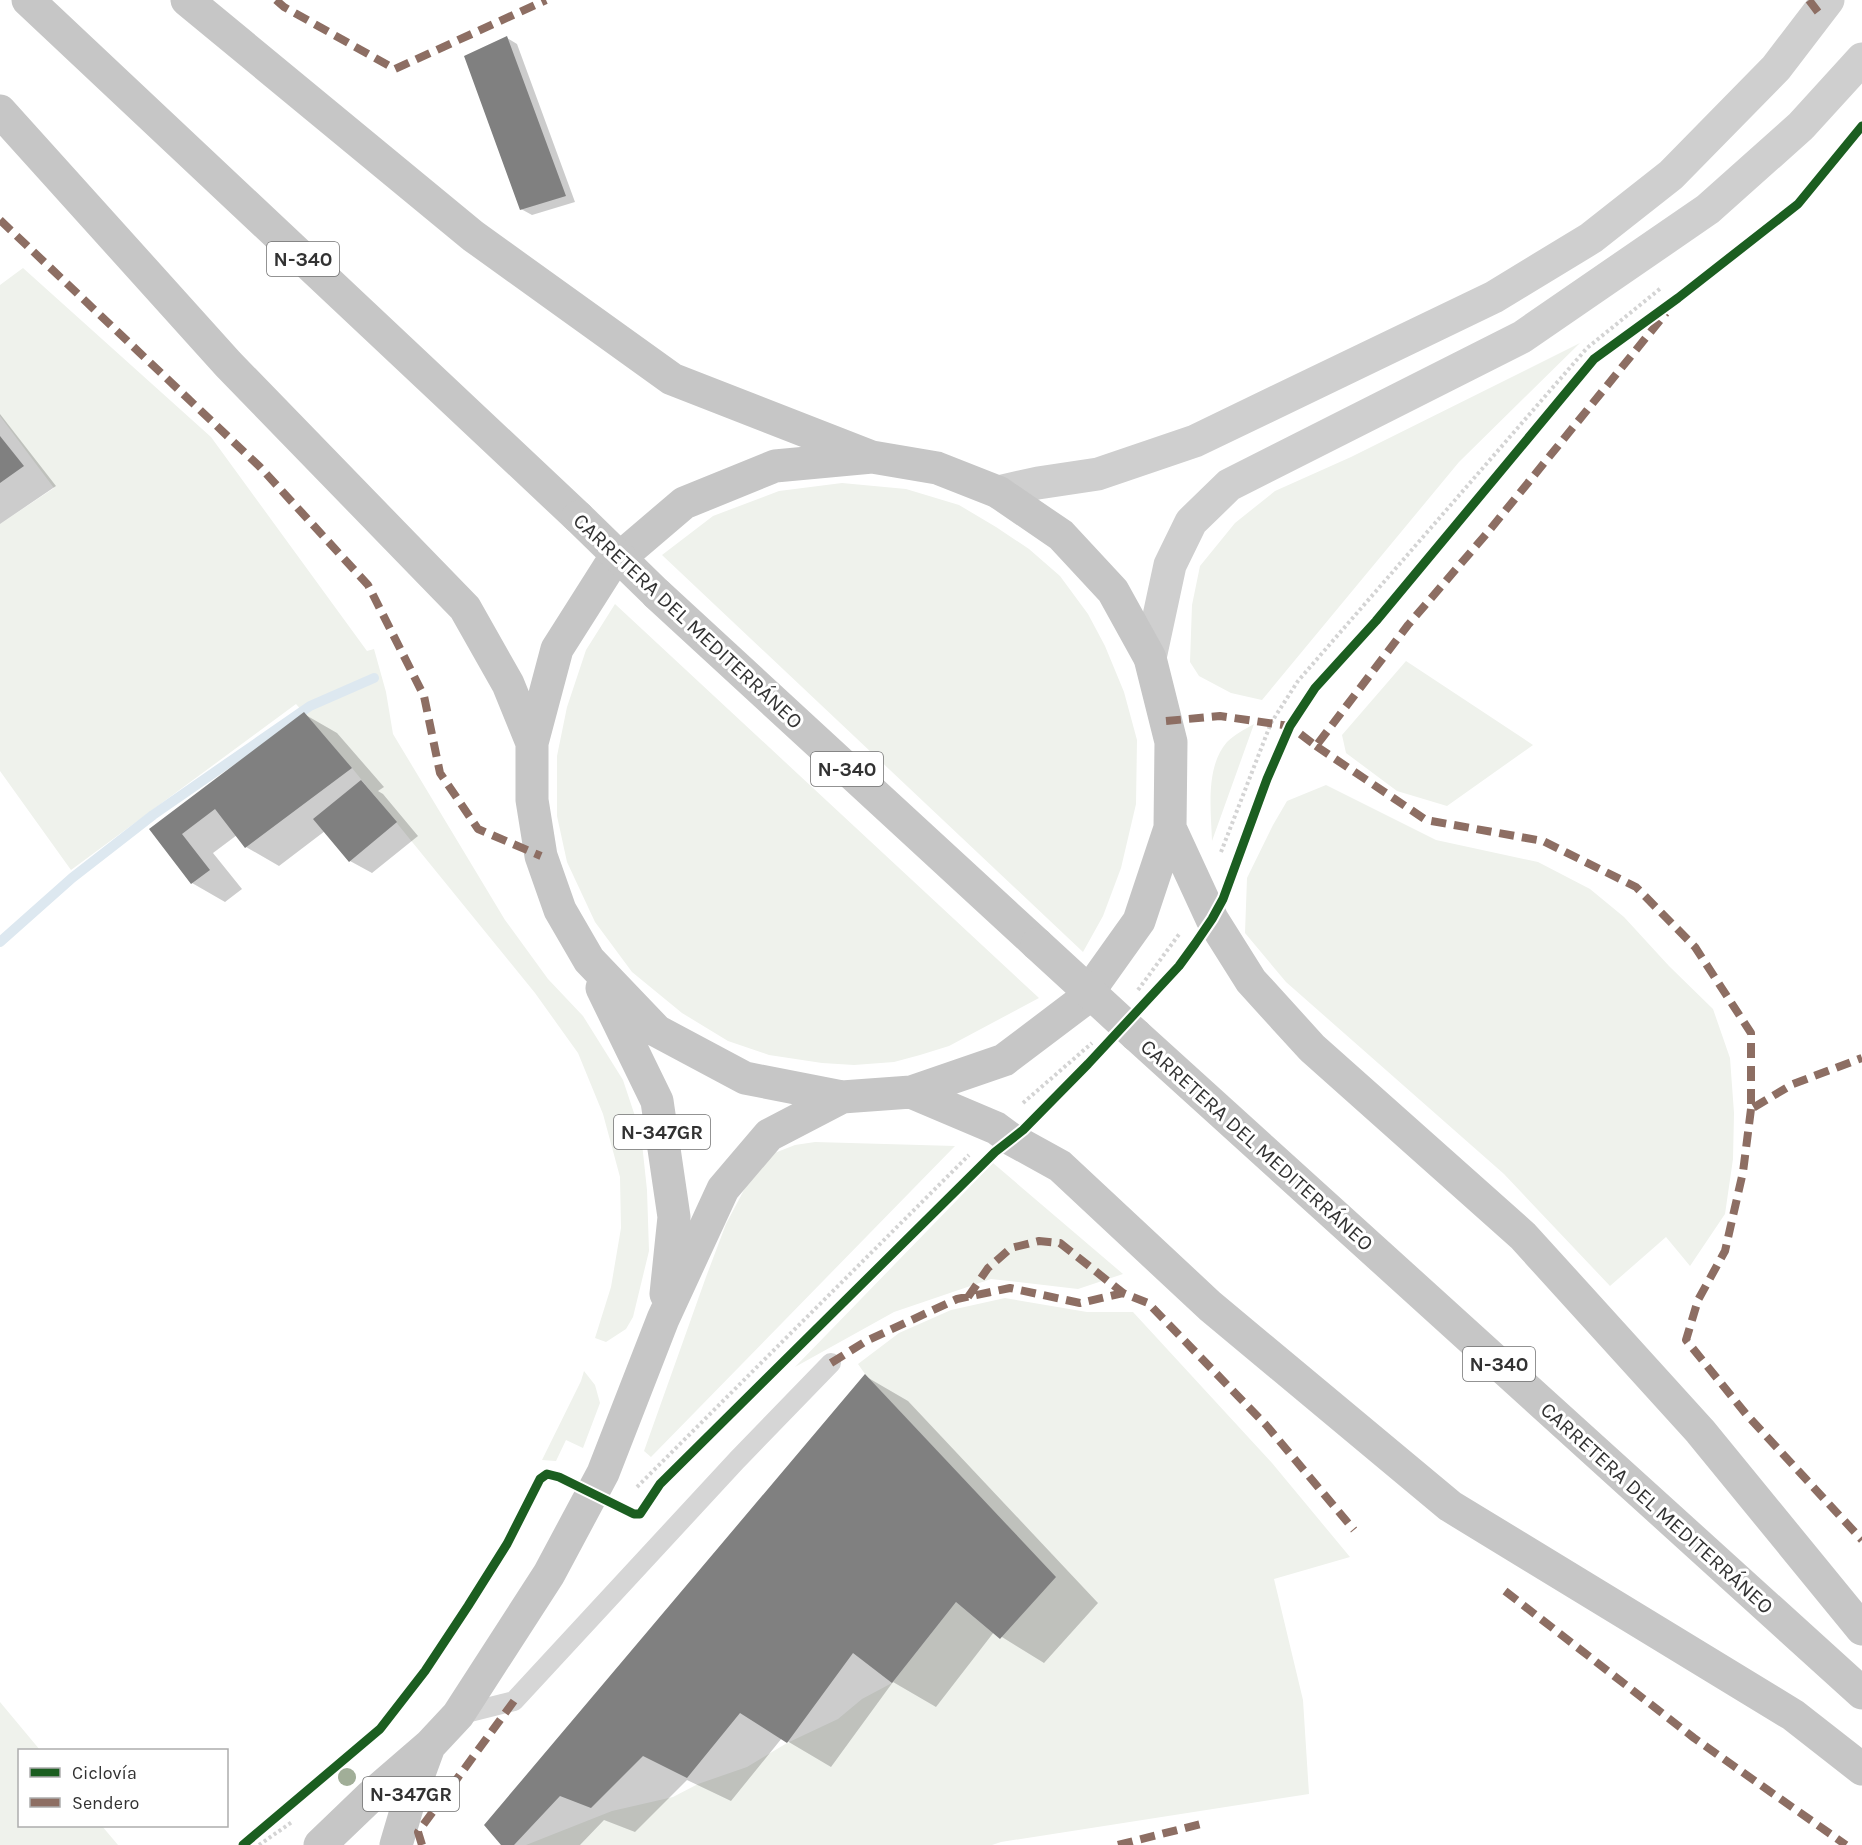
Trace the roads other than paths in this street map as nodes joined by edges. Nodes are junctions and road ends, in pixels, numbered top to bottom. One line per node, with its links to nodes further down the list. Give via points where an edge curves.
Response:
1 (28, 0): 17 (highway, CARRETERA DEL MEDITERRÁNEO / N-340, bridge, via 657,594 1136,1035)
2 (187, 0): 6 (highway, via 473,236 672,379)
3 (1828, 0): 7 (main road, via 1776,68 1671,175 1592,238 1494,297 1195,441 1098,474)
4 (1862, 59): 8 (main road, via 1801,126 1708,209 1522,337 1229,485 1191,522 1170,565)
5 (0, 111): 9 (highway, via 228,364 465,608 508,684)
6 (872, 458): 7 (highway, via 937,468); 9 (highway, via 775,466 684,503 609,567 557,649)
7 (998, 492): 8 (highway, via 1061,535 1106,583)
8 (1150, 658): 10 (highway, via 1171,742)
9 (532, 743): 11 (highway, via 532,800 542,856 560,910)
10 (1170, 828): 12 (highway, via 1140,921 1082,1001 1004,1060); 16 (highway, via 1212,919 1251,981 1312,1047 1523,1236 1700,1431)
11 (589, 960): 13 (highway, via 657,1031 744,1078); 14 (highway, N-347GR, via 657,1101 674,1217)
12 (911, 1092): 13 (highway); 20 (highway, via 996,1128 1060,1166 1210,1306 1450,1506 1793,1715)
13 (842, 1097): 14 (highway, N-347GR, via 770,1135 723,1189)
14 (663, 1319): 18 (highway, N-347GR, via 603,1473 549,1574)
15 (831, 1363): 18 (lane, via 514,1701)
16 (1862, 1629)
17 (1862, 1693)
18 (458, 1715): 19 (highway, N-347GR)
19 (430, 1745): 21 (highway, N-347GR); 22 (highway, N-347GR)
20 (1862, 1769)
21 (320, 1845)
22 (396, 1845)

